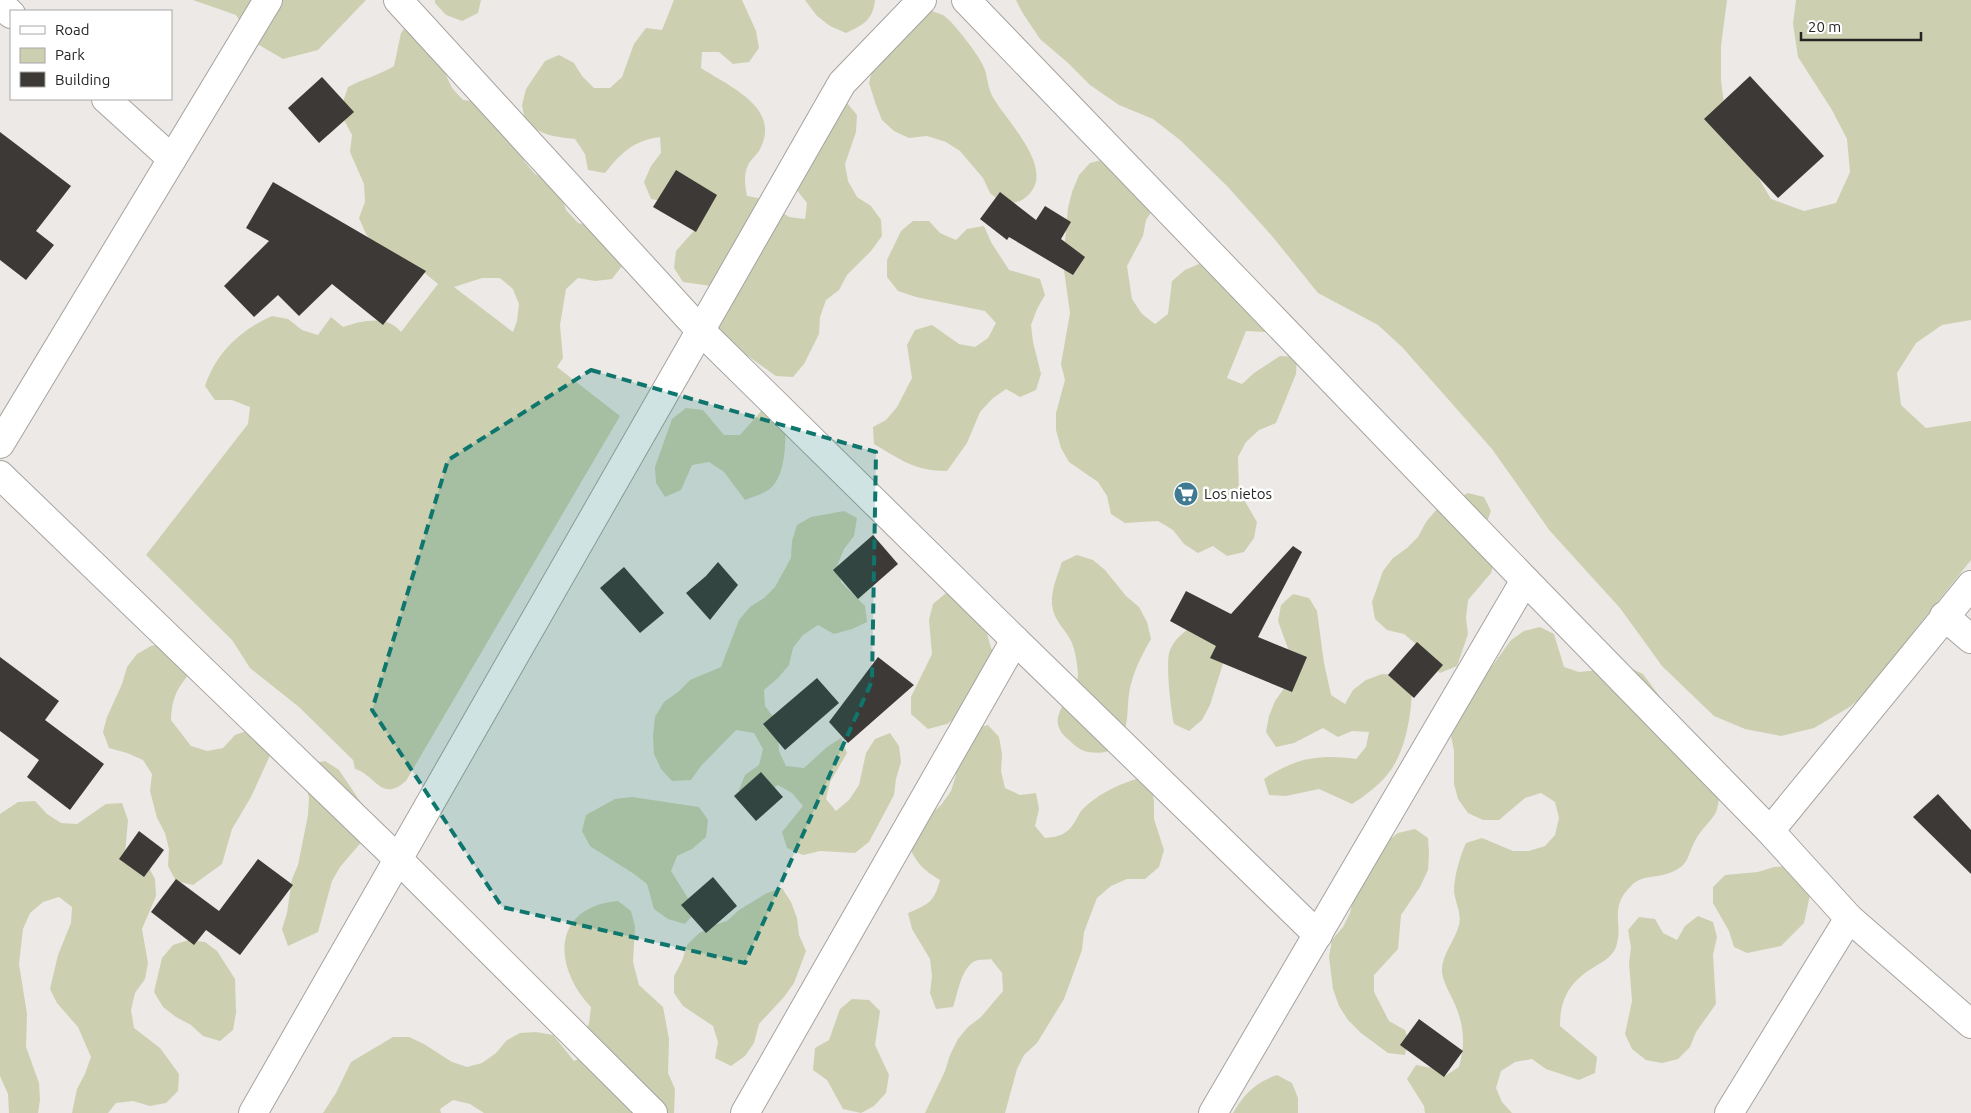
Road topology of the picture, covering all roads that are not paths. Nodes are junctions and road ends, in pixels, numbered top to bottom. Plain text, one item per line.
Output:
1 (268, 0) edge
2 (398, 0) edge
3 (922, 0) edge
4 (966, 0) edge
5 (0, 4) edge
6 (10, 13) edge
7 (107, 100) edge
8 (172, 158) junction
9 (700, 330) junction
10 (0, 444) edge
11 (0, 475) edge
12 (1525, 580) junction
13 (1971, 584) edge
14 (1944, 616) junction
15 (1971, 639) edge
16 (1015, 640) junction
17 (1770, 831) junction
18 (398, 859) junction
19 (1849, 918) junction
20 (1318, 935) junction
21 (1971, 1024) edge
22 (253, 1113) edge
23 (653, 1113) edge
24 (745, 1113) edge
25 (1213, 1113) edge
26 (1729, 1113) edge

1 - 8 street
2 - 9 street
3 - 9 street
4 - 12 street
5 - 6 street
7 - 8 street
8 - 10 street
9 - 16 street
9 - 18 street
11 - 18 street
12 - 17 street
12 - 20 street
13 - 14 street
14 - 15 street
14 - 17 street
16 - 20 street
16 - 24 street
17 - 19 street
18 - 22 street
18 - 23 street
19 - 21 street
19 - 26 street
20 - 25 street

